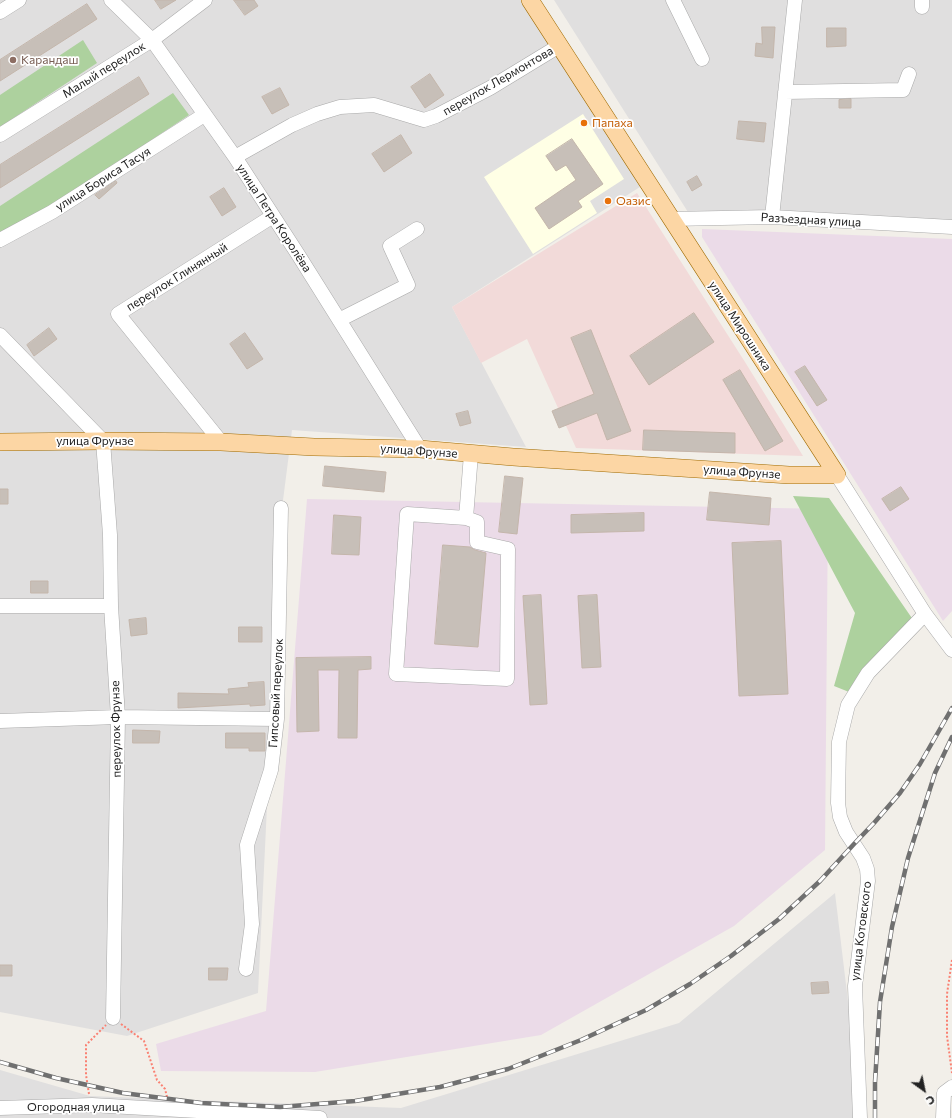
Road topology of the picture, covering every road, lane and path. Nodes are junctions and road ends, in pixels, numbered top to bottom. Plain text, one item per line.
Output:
1 (19, 0) edge
2 (112, 0) edge
3 (205, 0) edge
4 (530, 0) edge
5 (673, 0) edge
6 (795, 0) edge
7 (0, 12) edge
8 (152, 40) junction
9 (559, 46) junction
10 (702, 59) dead end
11 (909, 74) dead end
12 (785, 92) junction
13 (204, 115) junction
14 (0, 135) edge
15 (235, 157) junction
16 (273, 216) junction
17 (772, 217) junction
18 (671, 218) junction
19 (952, 227) edge
20 (417, 228) dead end
21 (0, 240) edge
22 (339, 320) junction
23 (0, 335) edge
24 (103, 441) junction
25 (0, 442) edge
26 (221, 442) junction
27 (420, 449) junction
28 (471, 454) junction
29 (837, 475) junction
30 (281, 508) dead end
31 (466, 518) junction
32 (0, 606) edge
33 (111, 606) junction
34 (925, 614) junction
35 (952, 650) edge
36 (118, 716) junction
37 (277, 719) junction
38 (0, 721) edge
39 (952, 960) edge
40 (246, 969) dead end
41 (112, 1018) junction
42 (952, 1072) edge
43 (952, 1087) edge
44 (0, 1108) edge
45 (170, 1110) junction
46 (92, 1111) edge
47 (287, 1117) edge
48 (320, 1118) edge
49 (860, 1118) edge
50 (943, 1118) edge

1 - 7 street
2 - 8 street, улица Петра Королёва
3 - 8 street, Малый переулок
4 - 9 main road, улица Мирошника
5 - 10 street
6 - 12 street
8 - 13 street, улица Петра Королёва
8 - 14 street, Малый переулок
9 - 15 street, переулок Лермонтова
9 - 18 main road, улица Мирошника
11 - 12 street
12 - 17 street
13 - 15 street, улица Петра Королёва
13 - 21 street, улица Бориса Тасуя
15 - 16 street, улица Петра Королёва
16 - 22 street, улица Петра Королёва
16 - 26 street, переулок Глинянный
17 - 18 street, Разъездная улица
17 - 19 street, Разъездная улица
18 - 29 main road, улица Мирошника
20 - 22 street
22 - 27 street, улица Петра Королёва
23 - 24 street
24 - 25 main road, улица Фрунзе
24 - 26 main road, улица Фрунзе
24 - 33 street, переулок Фрунзе
26 - 27 main road, улица Фрунзе
27 - 28 main road, улица Фрунзе
28 - 29 main road, улица Фрунзе
28 - 31 street
29 - 34 street, улица Мирошника
30 - 37 street, Гипсовый переулок
31 - 31 street
32 - 33 street
33 - 36 street, переулок Фрунзе
34 - 35 street, улица Мирошника
34 - 49 street, улица Котовского
36 - 37 street
36 - 38 street
36 - 41 street, переулок Фрунзе
37 - 40 street, Гипсовый переулок
39 - 42 path
41 - 45 path
41 - 46 path
43 - 50 street
44 - 46 street, Огородная улица
45 - 46 street, Огородная улица
45 - 47 street, Огородная улица
47 - 48 street, Огородная улица

